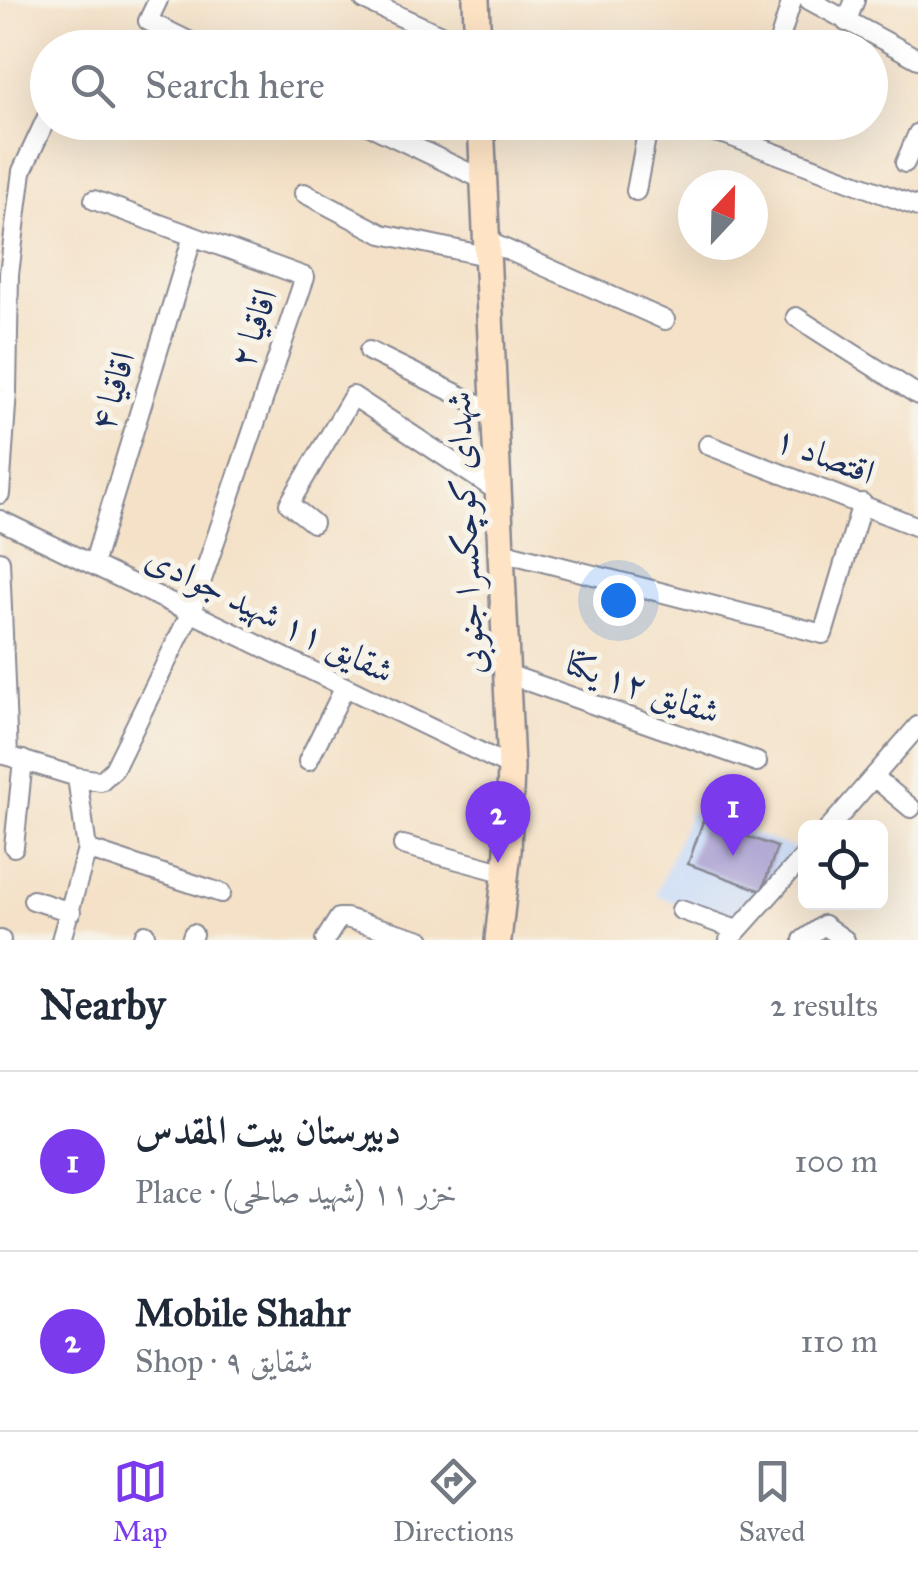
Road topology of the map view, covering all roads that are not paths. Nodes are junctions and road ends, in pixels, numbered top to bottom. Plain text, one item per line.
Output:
1 (158, 0) edge
2 (364, 0) edge
3 (476, 0) edge
4 (792, 0) edge
5 (809, 0) edge
6 (855, 0) edge
7 (846, 22) junction
8 (165, 30) edge
9 (430, 30) edge
10 (477, 30) edge
11 (783, 30) edge
12 (862, 30) edge
13 (888, 44) edge
14 (918, 59) edge
15 (918, 133) edge
16 (36, 140) edge
17 (400, 140) edge
18 (481, 140) edge
19 (645, 140) edge
20 (740, 140) edge
21 (905, 163) dead end
22 (482, 179) junction
23 (304, 192) dead end
24 (636, 192) dead end
25 (94, 200) dead end
26 (918, 207) edge
27 (193, 236) junction
28 (486, 248) junction
29 (796, 317) dead end
30 (666, 320) dead end
31 (369, 352) dead end
32 (918, 394) edge
33 (494, 412) junction
34 (708, 446) dead end
35 (498, 491) junction
36 (0, 494) edge
37 (862, 503) junction
38 (0, 520) edge
39 (313, 523) dead end
40 (918, 527) edge
41 (500, 551) junction
42 (0, 562) edge
43 (92, 565) junction
44 (190, 612) junction
45 (507, 674) junction
46 (344, 686) junction
47 (918, 726) edge
48 (10, 756) edge
49 (308, 762) dead end
50 (757, 762) dead end
51 (511, 767) junction
52 (874, 776) junction
53 (77, 777) junction
54 (911, 808) dead end
55 (836, 820) edge
56 (403, 845) dead end
57 (14, 848) dead end
58 (87, 848) junction
59 (798, 863) edge
60 (506, 873) junction
61 (221, 893) dead end
62 (33, 900) dead end
63 (680, 910) dead end
64 (70, 912) junction
65 (733, 935) edge
66 (61, 940) edge
67 (325, 940) edge
68 (421, 940) edge
69 (498, 940) edge
70 (803, 940) edge
71 (845, 940) edge

1 - 8 street
2 - 9 street
3 - 10 main road
4 - 11 street
5 - 7 street
6 - 7 street
7 - 12 street
13 - 14 street
15 - 21 street
16 - 36 street
17 - 22 street
18 - 22 main road, شهدای کوچکسرا جنوبی
19 - 24 street
20 - 26 street
22 - 28 main road, شهدای کوچکسرا جنوبی
23 - 28 street
25 - 27 street, اقاقیا ۲
27 - 43 street, اقاقیا ۴
27 - 44 street, اقاقیا ۲
28 - 30 street
28 - 33 main road, شهدای کوچکسرا جنوبی
29 - 32 street
31 - 33 street
33 - 35 main road, شهدای کوچکسرا جنوبی
34 - 37 street, اقتصاد ۱
35 - 39 street
35 - 41 main road, شهدای کوچکسرا جنوبی
37 - 40 street, اقتصاد ۱
37 - 41 street
38 - 43 street, شقایق ۱۱ شهید جوادی
41 - 45 main road, شهدای کوچکسرا جنوبی
42 - 48 street
43 - 44 street, شقایق ۱۱ شهید جوادی
44 - 46 street, شقایق ۱۱ شهید جوادی
44 - 53 street
45 - 50 street, شقایق ۱۲ یکتا
45 - 51 main road, شهدای کوچکسرا جنوبی
46 - 49 street
46 - 51 street, شقایق ۱۱ شهید جوادی
47 - 52 street
48 - 53 street
48 - 57 street
51 - 60 main road, شهدای کوچکسرا جنوبی
52 - 54 street
52 - 55 street
53 - 58 street
56 - 60 street
58 - 61 street
58 - 64 street
59 - 65 street
60 - 69 main road, شهدای کوچکسرا جنوبی
62 - 64 street
63 - 65 street
64 - 66 street
67 - 68 street
70 - 71 street

